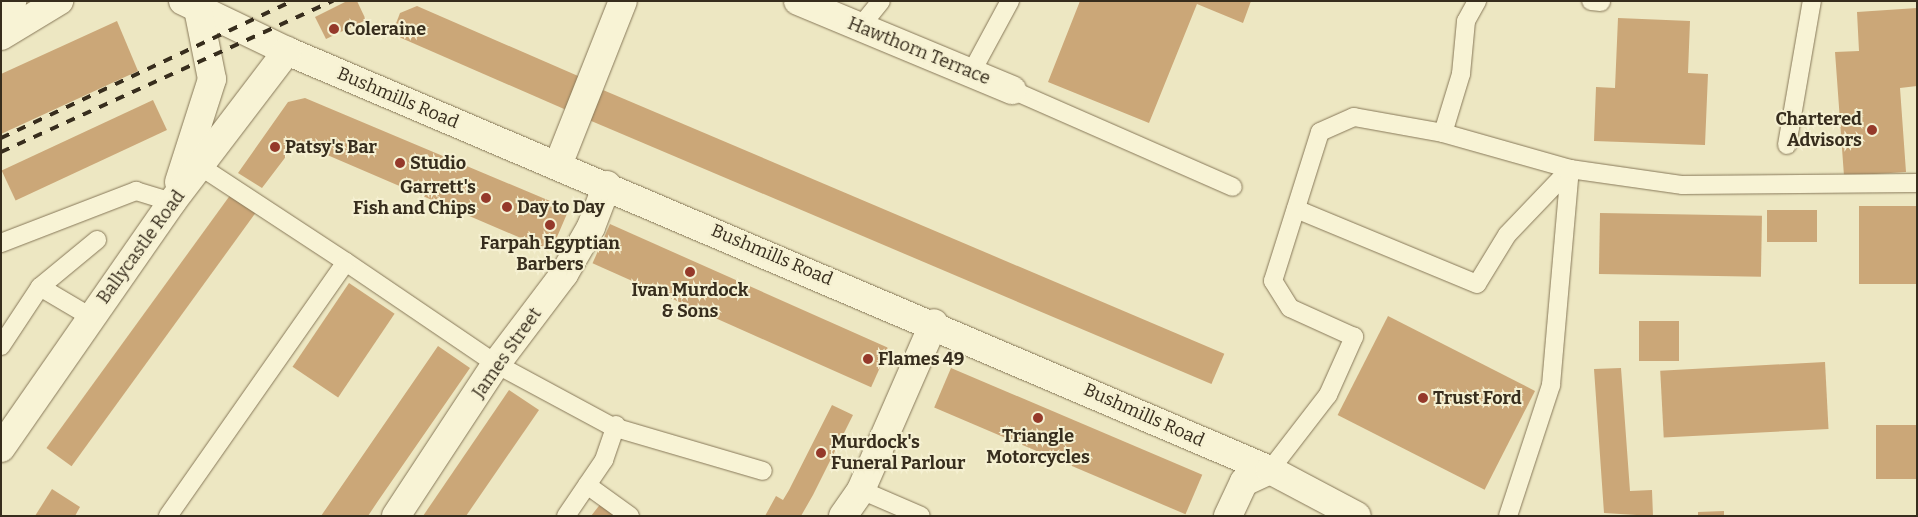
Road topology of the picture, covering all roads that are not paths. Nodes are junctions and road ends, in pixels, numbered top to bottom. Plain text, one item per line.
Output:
1 (12, 1) edge
2 (59, 1) edge
3 (624, 1) edge
4 (798, 1) edge
5 (881, 1) edge
6 (1010, 1) edge
7 (1477, 1) edge
8 (1812, 1) edge
9 (191, 5) edge
10 (1, 23) edge
11 (860, 27) junction
12 (1, 36) edge
13 (287, 51) junction
14 (971, 73) junction
15 (1012, 90) joint
16 (1443, 133) junction
17 (1787, 144) dead end
18 (558, 164) junction
19 (200, 166) junction
20 (1570, 169) junction
21 (1917, 183) edge
22 (607, 185) junction
23 (1233, 186) dead end
24 (172, 202) junction
25 (1296, 210) junction
26 (97, 240) dead end
27 (1, 243) edge
28 (346, 262) junction
29 (40, 287) junction
30 (91, 317) junction
31 (934, 323) junction
32 (1, 346) edge
33 (496, 364) junction
34 (616, 425) junction
35 (1, 448) edge
36 (1270, 470) junction
37 (763, 471) dead end
38 (587, 485) junction
39 (861, 490) junction
40 (168, 516) edge
41 (396, 516) edge
42 (566, 516) edge
43 (630, 516) edge
44 (843, 516) edge
45 (921, 516) edge
46 (1228, 516) edge
47 (1357, 516) edge
48 (1508, 516) edge

1 - 10 main road
2 - 12 main road
3 - 18 main road
4 - 11 main road, Hawthorn Terrace
5 - 11 lane
6 - 14 lane
7 - 16 lane
8 - 17 lane
9 - 13 main road, Bushmills Road
9 - 24 main road
11 - 14 main road, Hawthorn Terrace
13 - 18 main road, Bushmills Road
13 - 19 main road, Ballycastle Road
14 - 15 main road, Hawthorn Terrace
15 - 23 lane
16 - 20 lane
16 - 25 lane
18 - 22 main road, Bushmills Road
19 - 24 main road, Ballycastle Road
19 - 28 lane
20 - 21 lane
20 - 25 lane
20 - 48 lane
22 - 31 main road, Bushmills Road
22 - 33 main road, James Street
24 - 27 lane
24 - 30 main road, Ballycastle Road
25 - 36 lane
26 - 29 lane
28 - 33 lane
28 - 40 lane
29 - 30 lane
29 - 32 lane
30 - 35 main road, Ballycastle Road
31 - 36 main road, Bushmills Road
31 - 39 main road
33 - 34 lane
33 - 41 main road, James Street
34 - 37 lane
34 - 38 lane
36 - 46 main road
36 - 47 main road, Bushmills Road
38 - 42 lane
38 - 43 lane
39 - 44 main road
39 - 45 lane

